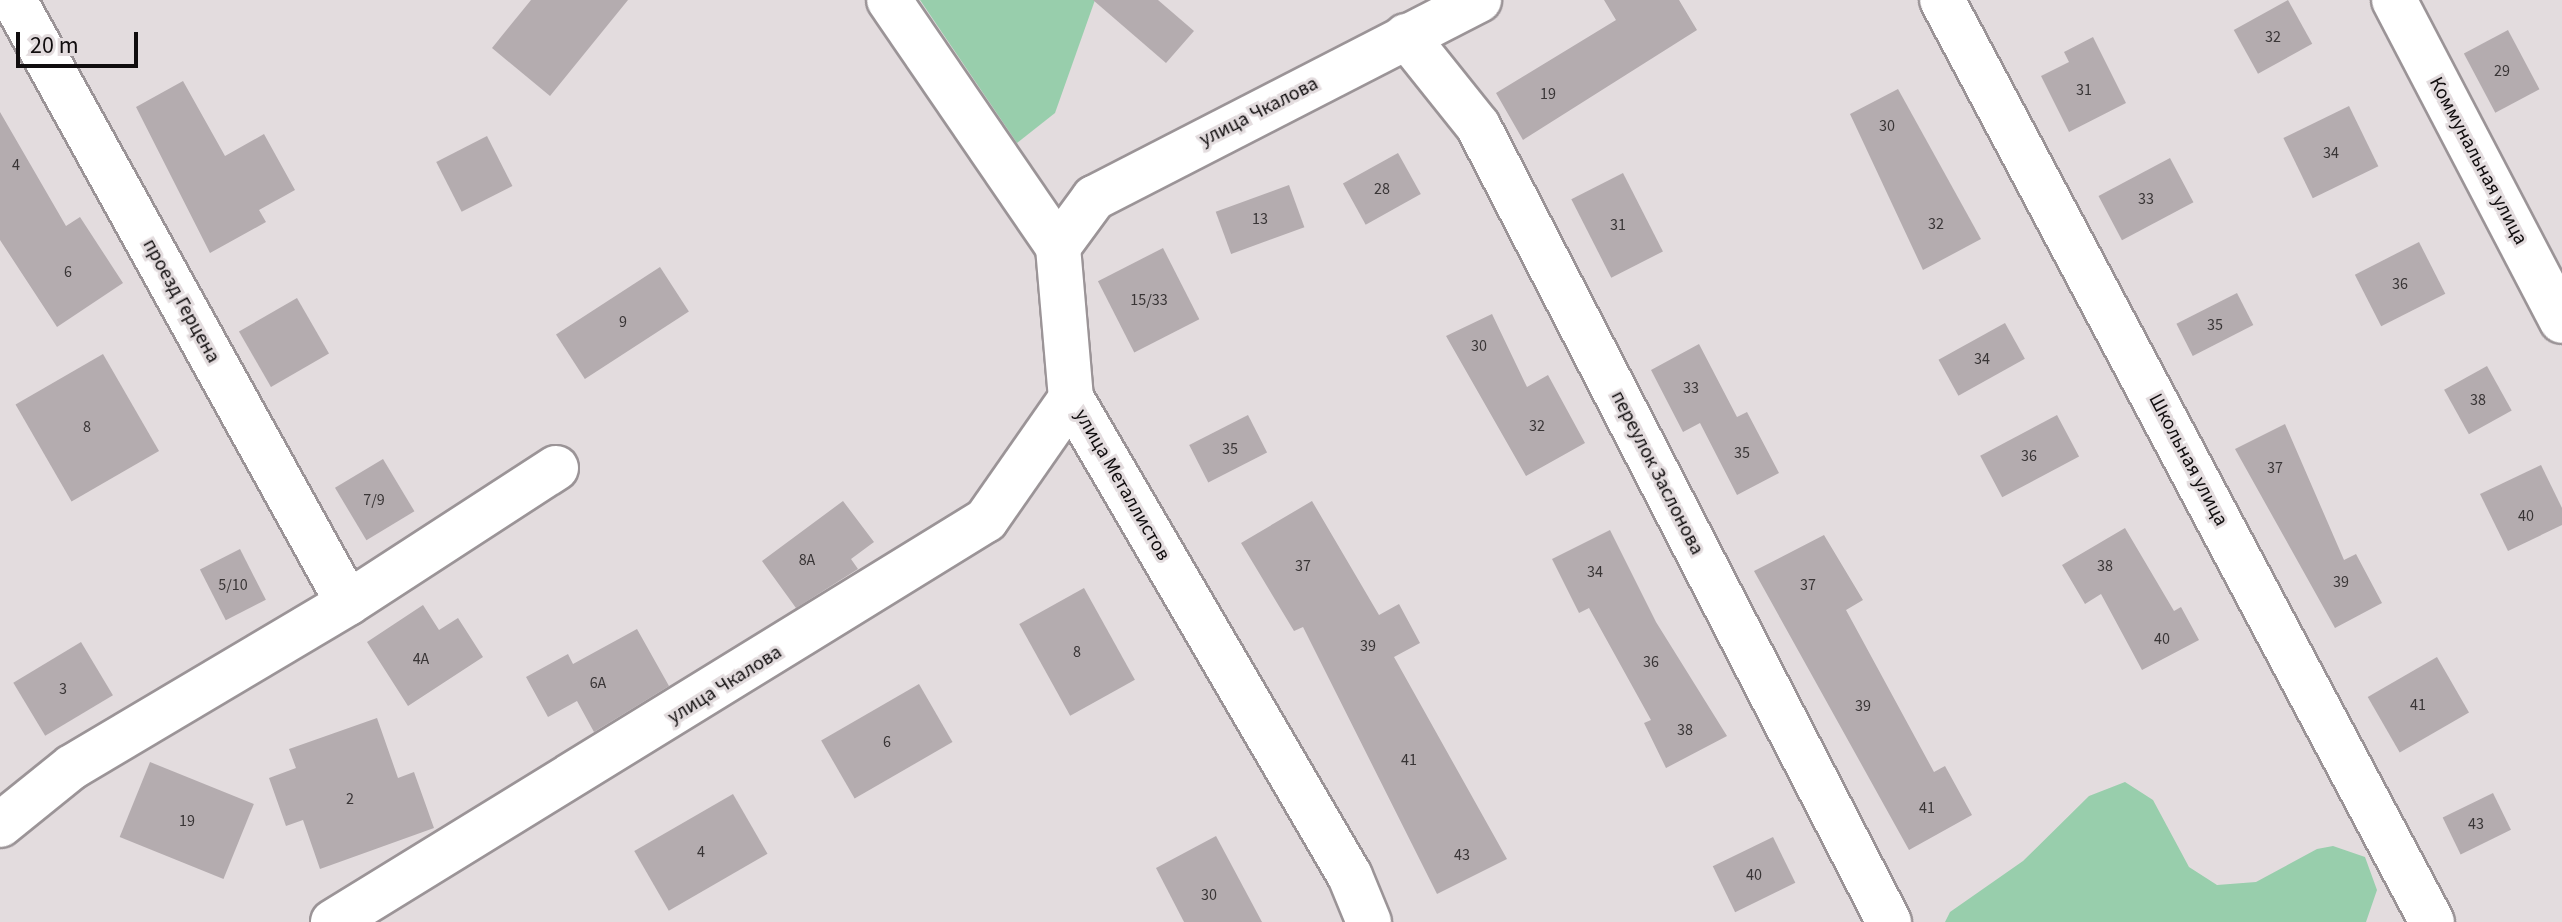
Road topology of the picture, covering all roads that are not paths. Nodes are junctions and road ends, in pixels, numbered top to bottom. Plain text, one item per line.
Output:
1 (14, 0) edge
2 (889, 0) edge
3 (1479, 0) edge
4 (1942, 0) edge
5 (2394, 0) edge
6 (1406, 36) junction
7 (1058, 247) junction
8 (2562, 321) edge
9 (1071, 398) junction
10 (556, 468) dead end
11 (348, 603) junction
12 (0, 825) edge
13 (333, 922) edge
14 (1369, 922) edge
15 (1889, 922) edge
16 (2432, 922) edge

1 - 11 street, проезд Герцена
2 - 7 street, улица Металлистов
3 - 6 street, улица Чкалова
4 - 16 street, Школьная улица
5 - 8 street, Коммунальная улица
6 - 7 street, улица Чкалова
6 - 15 street, переулок Заслонова
7 - 9 street, улица Металлистов
9 - 13 street, улица Чкалова
9 - 14 street, улица Металлистов
10 - 11 street
11 - 12 street

